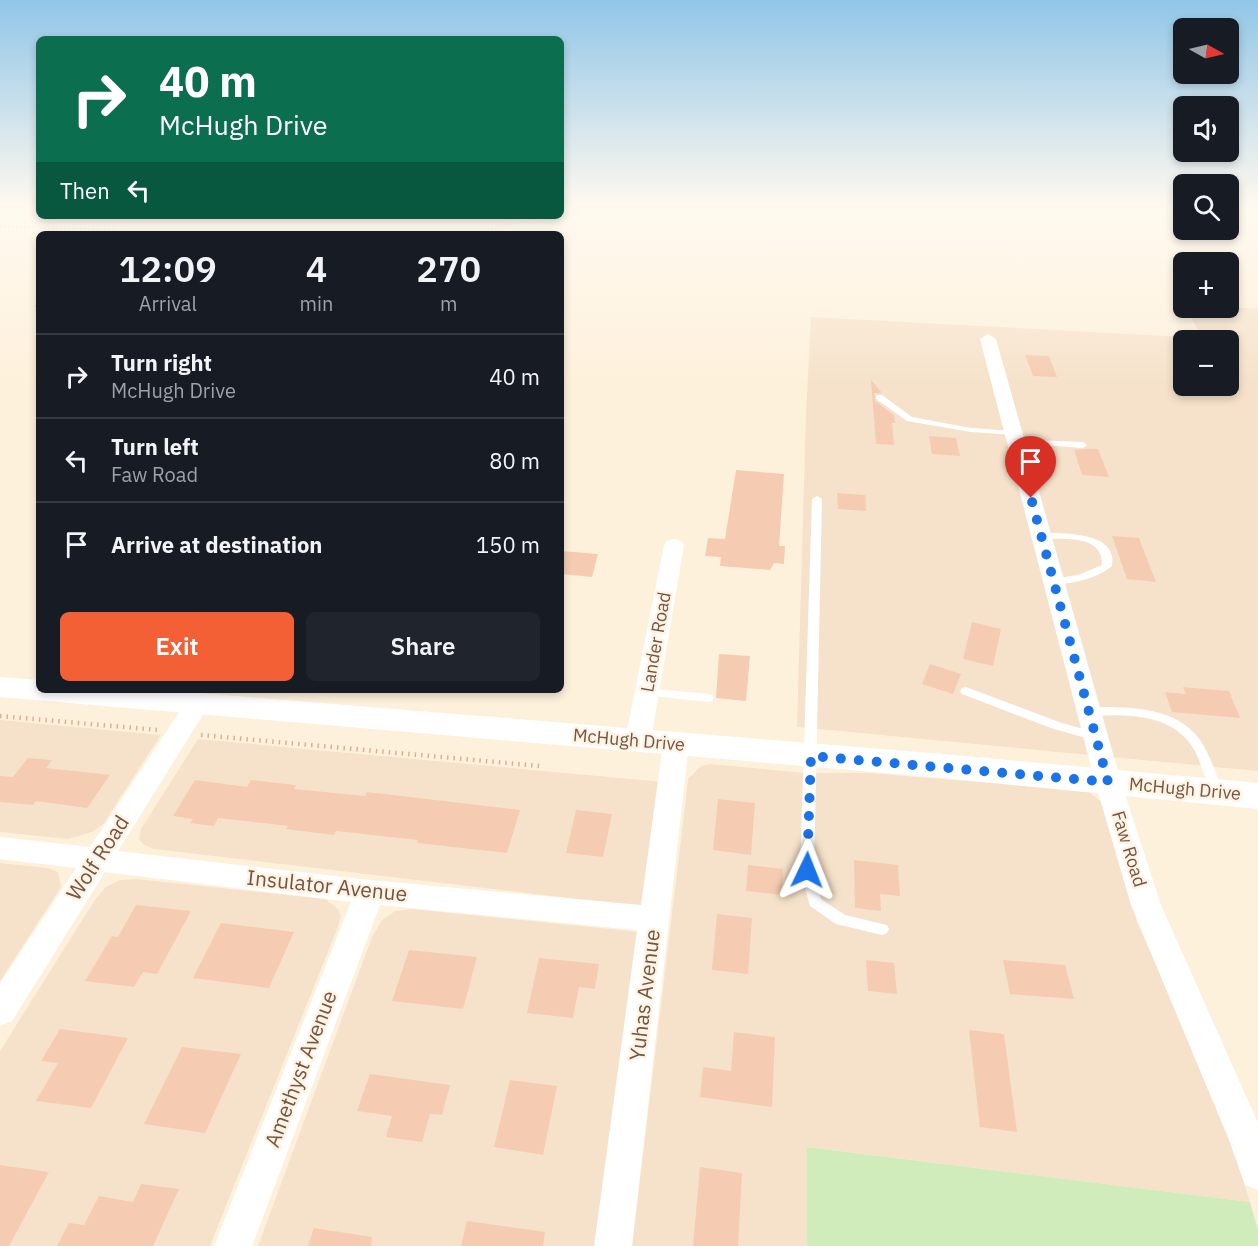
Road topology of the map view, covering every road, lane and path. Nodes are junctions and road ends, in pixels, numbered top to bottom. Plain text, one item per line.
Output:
1 (988, 339) dead end
2 (879, 397) dead end
3 (1015, 437) junction
4 (1083, 446) dead end
5 (817, 499) dead end
6 (1042, 536) junction
7 (674, 545) dead end
8 (1054, 581) junction
9 (0, 687) edge
10 (36, 690) edge
11 (966, 691) dead end
12 (647, 692) junction
13 (66, 693) edge
14 (708, 698) dead end
15 (197, 705) junction
16 (1089, 712) junction
17 (0, 716) edge
18 (178, 732) junction
19 (1096, 737) junction
20 (638, 740) junction
21 (676, 744) junction
22 (811, 756) junction
23 (540, 766) dead end
24 (1108, 782) junction
25 (1217, 792) junction
26 (1258, 796) edge
27 (0, 848) edge
28 (98, 860) junction
29 (370, 892) junction
30 (655, 919) junction
31 (882, 929) dead end
32 (0, 1011) edge
33 (1258, 1172) edge
34 (233, 1246) edge
35 (613, 1246) edge

1 - 3 street, Faw Road
2 - 3 lane
3 - 4 lane
3 - 6 street, Faw Road
5 - 22 lane
6 - 8 street, Faw Road
6 - 8 lane
7 - 12 street, Lander Road
8 - 16 street, Faw Road
9 - 10 street, McHugh Drive
11 - 19 lane
12 - 14 lane
12 - 20 street, Lander Road
13 - 15 street, McHugh Drive
15 - 18 street, Wolf Road
15 - 20 street, McHugh Drive
16 - 19 street, Faw Road
16 - 25 lane
17 - 18 path
18 - 23 path
18 - 28 street, Wolf Road
19 - 24 street, Faw Road
20 - 21 street, McHugh Drive
21 - 22 street, McHugh Drive
21 - 30 street, Yuhas Avenue
22 - 24 street, McHugh Drive
22 - 31 lane
24 - 25 street, McHugh Drive
24 - 33 street, Faw Road
25 - 26 street, McHugh Drive
27 - 28 street, Insulator Avenue
28 - 29 street, Insulator Avenue
28 - 32 street, Wolf Road
29 - 30 street, Insulator Avenue
29 - 34 street, Amethyst Avenue
30 - 35 street, Yuhas Avenue

